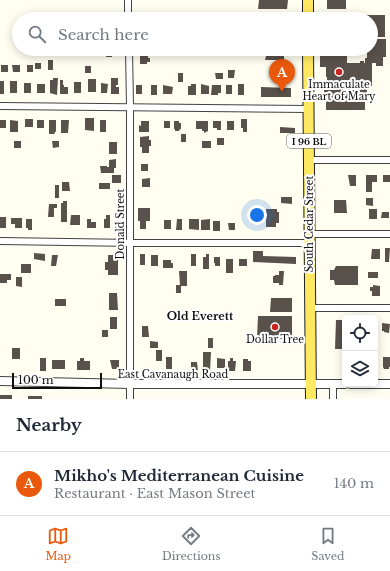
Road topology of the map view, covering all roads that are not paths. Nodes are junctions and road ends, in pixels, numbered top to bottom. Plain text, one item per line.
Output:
1 (128, 0) edge
2 (308, 0) edge
3 (128, 12) edge
4 (308, 12) edge
5 (129, 56) edge
6 (308, 56) edge
7 (0, 106) edge
8 (130, 106) junction
9 (308, 109) junction
10 (309, 160) junction
11 (390, 160) edge
12 (390, 234) edge
13 (309, 239) junction
14 (0, 241) edge
15 (130, 243) junction
16 (310, 308) junction
17 (390, 308) edge
18 (0, 382) edge
19 (130, 384) junction
20 (310, 384) junction
21 (333, 384) junction
22 (342, 384) edge
23 (378, 384) edge
24 (390, 384) edge
25 (130, 399) edge
26 (311, 399) edge
27 (333, 399) edge

1 - 3 street
2 - 4 main road
5 - 8 street, Donald Street
6 - 9 main road, South Cedar Street / I 96 BL
7 - 8 street
8 - 9 street
8 - 15 street, Donald Street
9 - 10 main road, South Cedar Street / I 96 BL
10 - 11 street
10 - 13 main road, South Cedar Street / I 96 BL
12 - 13 street
13 - 15 street
13 - 16 main road, South Cedar Street / I 96 BL
14 - 15 street
15 - 19 street, Donald Street
16 - 17 street
16 - 20 main road, South Cedar Street / I 96 BL
18 - 19 street, East Cavanaugh Road
19 - 20 street, East Cavanaugh Road
19 - 25 street, Donald Street
20 - 21 street, East Cavanaugh Road
20 - 26 main road, South Cedar Street / I 96 BL
21 - 22 street, East Cavanaugh Road
21 - 27 street
23 - 24 street

